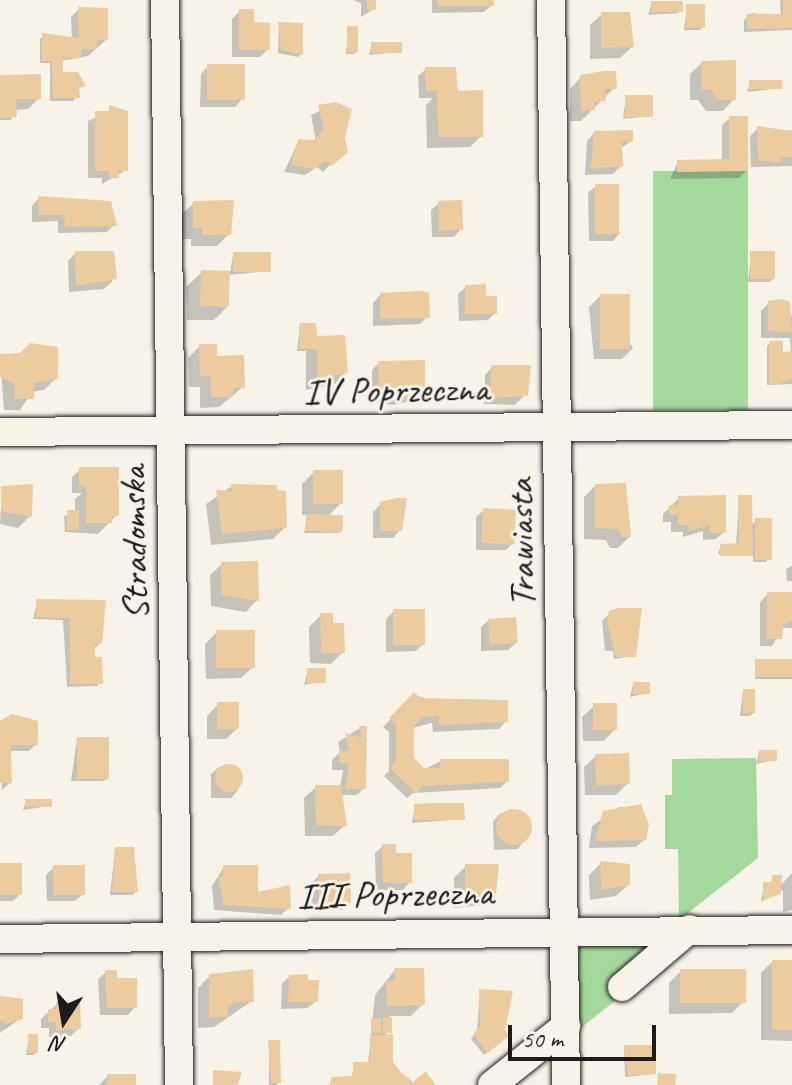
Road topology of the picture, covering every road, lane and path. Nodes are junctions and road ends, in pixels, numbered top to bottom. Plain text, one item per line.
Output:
1 (165, 0) edge
2 (551, 0) edge
3 (792, 425) edge
4 (557, 426) junction
5 (170, 431) junction
6 (0, 432) edge
7 (690, 929) junction
8 (565, 930) junction
9 (792, 930) edge
10 (177, 937) junction
11 (0, 939) edge
12 (622, 987) dead end
13 (566, 1026) junction
14 (179, 1085) edge
15 (492, 1085) edge
16 (566, 1085) edge

1 - 5 street, Stradomska
2 - 4 street, Trawiasta
3 - 4 street, IV Poprzeczna
4 - 5 street, IV Poprzeczna
4 - 8 street, Trawiasta
5 - 6 street, IV Poprzeczna
5 - 10 street, Stradomska
7 - 8 street, III Poprzeczna
7 - 9 street, III Poprzeczna
7 - 12 street
8 - 10 street, III Poprzeczna
8 - 13 street, Trawiasta
10 - 11 street, III Poprzeczna
10 - 14 street, Stradomska
13 - 15 street
13 - 16 street, Trawiasta

